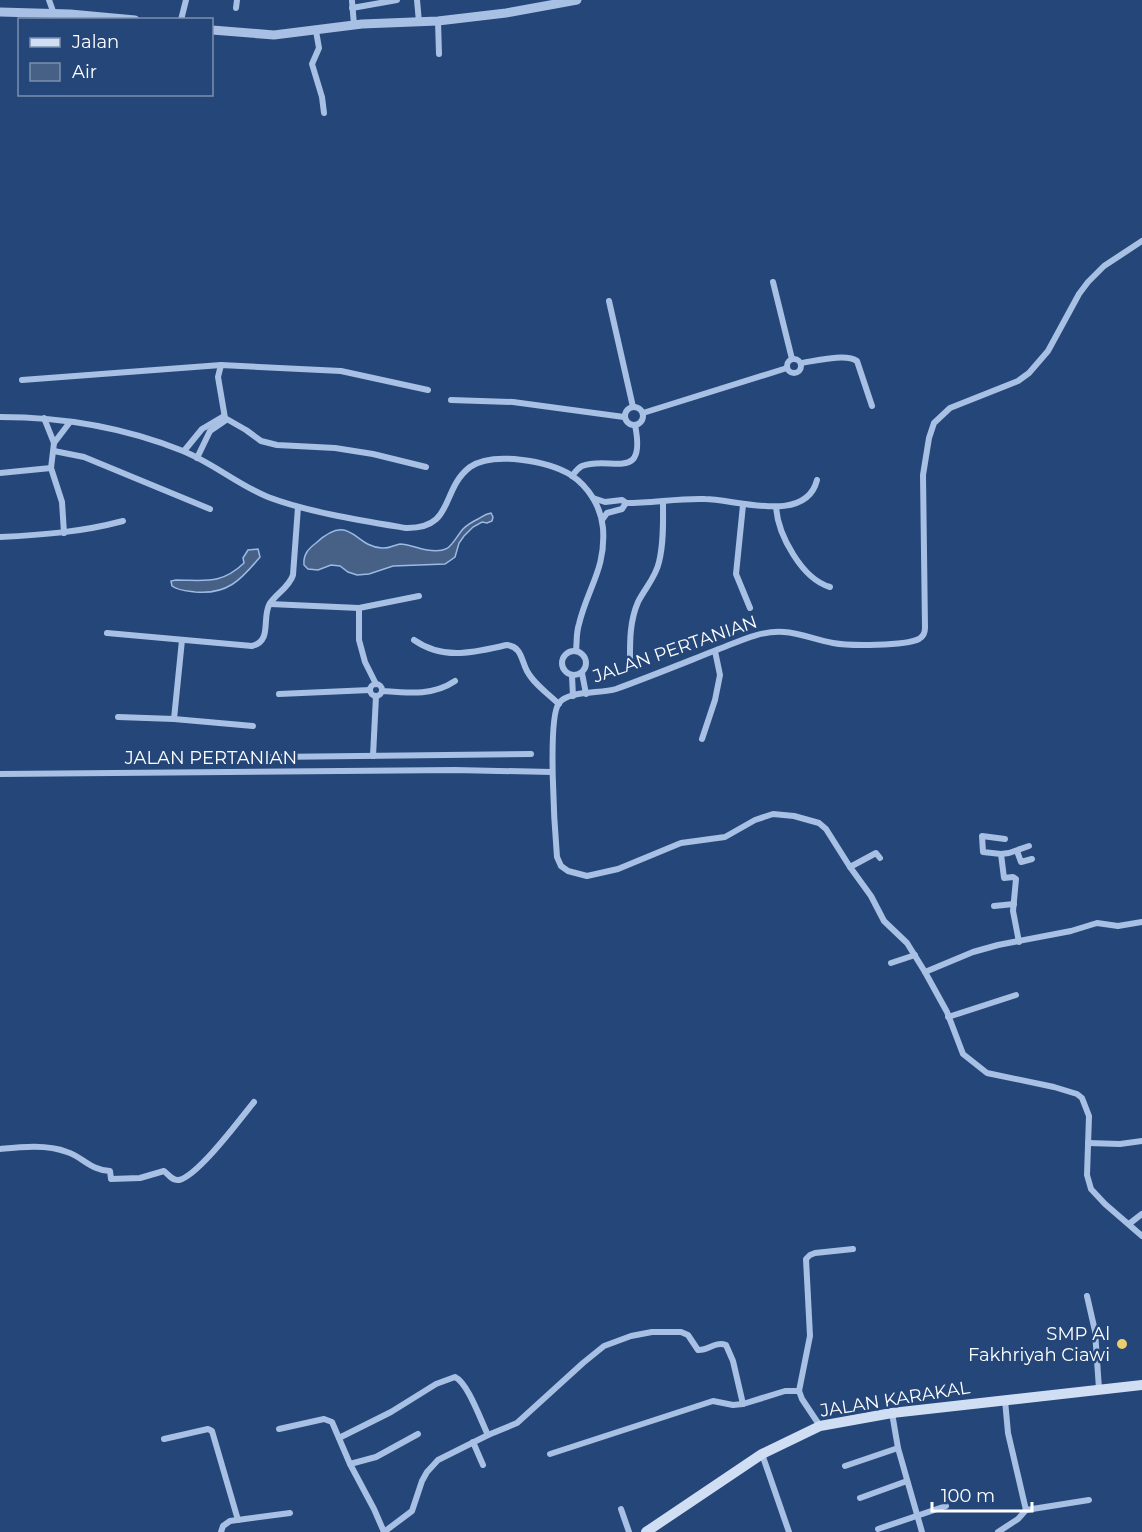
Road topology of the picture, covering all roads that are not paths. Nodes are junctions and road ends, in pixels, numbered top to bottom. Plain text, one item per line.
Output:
1 (49, 0) edge
2 (186, 0) edge
3 (237, 0) edge
4 (398, 0) edge
5 (417, 0) edge
6 (576, 0) edge
7 (352, 5) edge
8 (236, 8) dead end
9 (0, 12) edge
10 (54, 14) junction
11 (108, 18) edge
12 (182, 18) edge
13 (419, 21) junction
14 (438, 21) junction
15 (354, 25) junction
16 (213, 30) edge
17 (316, 30) junction
18 (439, 54) dead end
19 (324, 113) dead end
20 (1142, 241) edge
21 (773, 282) dead end
22 (609, 301) dead end
23 (792, 359) junction
24 (801, 363) junction
25 (220, 365) junction
26 (787, 368) junction
27 (22, 380) dead end
28 (428, 390) dead end
29 (452, 400) dead end
30 (872, 406) dead end
31 (633, 407) junction
32 (643, 412) junction
33 (0, 417) edge
34 (624, 417) junction
35 (44, 418) junction
36 (225, 418) junction
37 (70, 422) junction
38 (635, 425) junction
39 (54, 443) junction
40 (54, 451) junction
41 (184, 451) junction
42 (197, 458) junction
43 (426, 467) dead end
44 (51, 468) junction
45 (0, 473) edge
46 (572, 476) junction
47 (818, 480) dead end
48 (592, 498) junction
49 (663, 502) junction
50 (627, 503) junction
51 (743, 505) junction
52 (298, 507) junction
53 (776, 507) junction
54 (210, 509) dead end
55 (602, 520) junction
56 (123, 521) dead end
57 (64, 533) junction
58 (0, 537) edge
59 (830, 587) dead end
60 (419, 596) dead end
61 (270, 604) junction
62 (359, 608) junction
63 (750, 608) dead end
64 (107, 633) dead end
65 (182, 640) junction
66 (414, 640) dead end
67 (576, 651) junction
68 (715, 651) junction
69 (630, 666) dead end
70 (582, 673) junction
71 (572, 676) junction
72 (455, 681) dead end
73 (376, 684) junction
74 (370, 690) junction
75 (382, 691) junction
76 (279, 694) dead end
77 (586, 694) junction
78 (376, 696) junction
79 (573, 696) junction
80 (559, 704) junction
81 (118, 717) dead end
82 (174, 719) junction
83 (253, 726) dead end
84 (702, 739) dead end
85 (531, 754) dead end
86 (373, 756) junction
87 (272, 757) dead end
88 (552, 772) junction
89 (0, 774) edge
90 (1005, 839) dead end
91 (1029, 846) dead end
92 (1017, 850) junction
93 (1001, 854) junction
94 (880, 858) dead end
95 (1032, 860) dead end
96 (850, 867) junction
97 (1014, 904) junction
98 (994, 906) dead end
99 (1142, 922) edge
100 (1019, 942) junction
101 (915, 955) junction
102 (891, 963) dead end
103 (925, 972) junction
104 (1016, 995) dead end
105 (948, 1017) junction
106 (254, 1102) dead end
107 (1142, 1141) edge
108 (1088, 1143) junction
109 (0, 1149) edge
110 (1142, 1214) edge
111 (1129, 1224) junction
112 (1142, 1236) edge
113 (853, 1248) dead end
114 (1087, 1296) dead end
115 (1142, 1385) edge
116 (1099, 1389) junction
117 (799, 1390) junction
118 (1005, 1400) junction
119 (743, 1404) junction
120 (892, 1413) junction
121 (820, 1426) junction
122 (279, 1429) dead end
123 (418, 1434) dead end
124 (488, 1435) junction
125 (339, 1438) junction
126 (164, 1439) dead end
127 (473, 1442) junction
128 (898, 1448) junction
129 (550, 1454) dead end
130 (762, 1454) junction
131 (350, 1464) junction
132 (483, 1465) dead end
133 (845, 1466) dead end
134 (907, 1481) junction
135 (860, 1498) dead end
136 (1089, 1500) dead end
137 (946, 1506) dead end
138 (621, 1509) dead end
139 (1026, 1510) junction
140 (290, 1513) dead end
141 (918, 1516) junction
142 (238, 1520) junction
143 (660, 1528) edge
144 (878, 1529) dead end
145 (1008, 1530) edge
146 (221, 1532) edge
147 (384, 1532) edge
148 (629, 1532) edge
149 (646, 1532) edge
150 (789, 1532) edge
151 (922, 1532) edge
152 (998, 1532) edge

1 - 10 street
2 - 12 street
3 - 8 street
4 - 7 street
5 - 13 street
6 - 14 street
7 - 15 street
9 - 10 street
10 - 11 street
13 - 14 street
13 - 15 street
14 - 18 street
15 - 17 street
16 - 17 street
17 - 19 street
20 - 68 street, JALAN PERTANIAN
21 - 23 street
22 - 31 street
23 - 24 street
23 - 26 street
24 - 26 street
24 - 30 street
25 - 27 street
25 - 28 street
25 - 36 street
26 - 32 street
29 - 34 street
31 - 32 street
31 - 34 street
32 - 38 street
33 - 35 street
34 - 38 street
35 - 37 street
35 - 39 street
36 - 41 street
36 - 42 street
36 - 43 street
37 - 39 street
37 - 41 street
38 - 46 street
39 - 40 street
40 - 44 street
40 - 54 street
41 - 42 street
42 - 52 street
44 - 45 street
44 - 57 street
46 - 48 street
46 - 52 street
47 - 53 street
48 - 50 street
48 - 55 street
49 - 50 street
49 - 51 street
49 - 69 street
50 - 55 street
51 - 53 street
51 - 63 street
52 - 61 street
53 - 59 street
55 - 67 street
56 - 57 street
57 - 58 street
60 - 62 street
61 - 62 street
61 - 65 street
62 - 73 street
64 - 65 street
65 - 82 street
66 - 80 street
67 - 70 street
67 - 71 street
68 - 77 street, JALAN PERTANIAN
68 - 84 street
70 - 71 street
70 - 77 street
71 - 79 street
72 - 75 street
73 - 74 street
73 - 75 street
74 - 76 street
74 - 78 street
75 - 78 street
77 - 79 street, JALAN PERTANIAN
78 - 86 street
79 - 80 street, JALAN PERTANIAN
80 - 88 street
81 - 82 street
82 - 83 street
85 - 86 street
86 - 87 street
88 - 89 street, JALAN PERTANIAN
88 - 96 street
90 - 93 street
91 - 92 street
92 - 93 street
92 - 95 street
93 - 97 street
94 - 96 street
96 - 101 street
97 - 98 street
97 - 100 street
99 - 100 street
100 - 103 street
101 - 102 street
101 - 103 street
103 - 105 street
104 - 105 street
105 - 108 street
106 - 109 street
107 - 108 street
108 - 111 street
110 - 111 street
111 - 112 street
113 - 117 street
114 - 116 street
115 - 116 main road, JALAN KARAKAL
116 - 118 main road, JALAN KARAKAL
117 - 119 street
117 - 121 street
118 - 120 main road, JALAN KARAKAL
118 - 139 street
119 - 124 street
119 - 129 street
120 - 121 main road, JALAN KARAKAL
120 - 128 street
121 - 130 main road, JALAN KARAKAL
122 - 125 street
123 - 131 street
124 - 125 street
124 - 127 street
125 - 131 street
126 - 142 street
127 - 132 street
127 - 147 street
128 - 133 street
128 - 134 street
130 - 143 main road, JALAN KARAKAL
130 - 150 street
131 - 147 street
134 - 135 street
134 - 141 street
136 - 139 street
137 - 141 street
138 - 148 street
139 - 145 street
140 - 142 street
141 - 144 street
141 - 151 street
142 - 146 street
143 - 149 main road, JALAN KARAKAL
145 - 152 street

